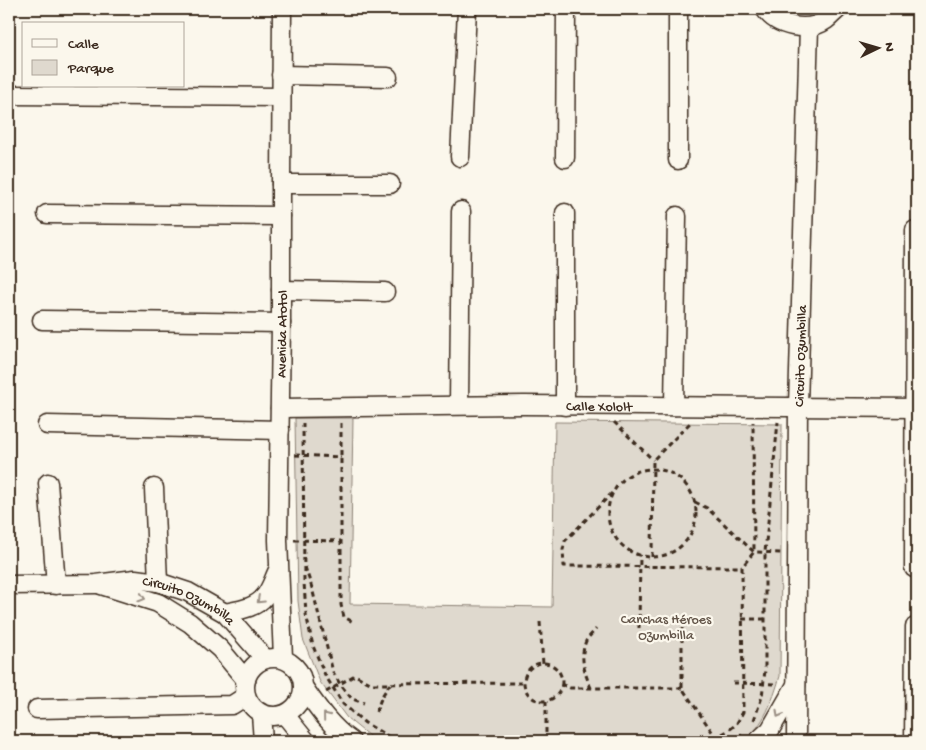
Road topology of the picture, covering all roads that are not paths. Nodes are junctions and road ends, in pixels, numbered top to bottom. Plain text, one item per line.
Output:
1 (282, 9) edge
2 (467, 9) edge
3 (566, 9) edge
4 (678, 9) edge
5 (765, 9) edge
6 (838, 9) edge
7 (809, 27) junction
8 (281, 75) junction
9 (388, 77) dead end
10 (9, 96) edge
11 (281, 97) junction
12 (460, 157) dead end
13 (565, 158) dead end
14 (678, 160) dead end
15 (280, 184) junction
16 (390, 184) dead end
17 (461, 210) dead end
18 (565, 213) dead end
19 (46, 214) dead end
20 (281, 216) junction
21 (677, 216) dead end
22 (915, 230) dead end
23 (281, 290) junction
24 (385, 292) dead end
25 (42, 320) dead end
26 (281, 323) junction
27 (458, 405) junction
28 (565, 406) junction
29 (674, 406) junction
30 (798, 406) junction
31 (280, 408) junction
32 (916, 408) edge
33 (47, 425) dead end
34 (280, 430) junction
35 (48, 483) dead end
36 (154, 488) dead end
37 (279, 568) junction
38 (914, 568) dead end
39 (158, 582) junction
40 (96, 584) junction
41 (56, 585) junction
42 (9, 586) edge
43 (225, 613) junction
44 (915, 627) dead end
45 (283, 658) junction
46 (265, 659) junction
47 (796, 685) junction
48 (246, 688) junction
49 (308, 694) junction
50 (37, 709) dead end
51 (261, 714) junction
52 (285, 715) junction
53 (752, 735) edge
54 (263, 741) edge
55 (306, 741) edge
56 (351, 741) edge
57 (796, 741) edge
58 (914, 741) edge

1 - 8 street, Avenida Atotol
2 - 12 street
3 - 13 street
4 - 14 street
5 - 7 street
6 - 7 street
7 - 30 street, Circuito Ozumbilla
8 - 9 street
8 - 11 street, Avenida Atotol
10 - 11 street
11 - 15 street, Avenida Atotol
15 - 16 street
15 - 20 street, Avenida Atotol
17 - 27 street
18 - 28 street
19 - 20 street
20 - 23 street, Avenida Atotol
21 - 29 street
22 - 32 street
23 - 24 street
23 - 26 street, Avenida Atotol
25 - 26 street
26 - 31 street, Avenida Atotol
27 - 28 street, Calle Xololt
27 - 31 street, Calle Xololt
28 - 29 street, Calle Xololt
29 - 30 street, Calle Xololt
30 - 32 street, Calle Xololt
30 - 47 street, Circuito Ozumbilla
31 - 34 street, Avenida Atotol
32 - 38 street
33 - 34 street
34 - 37 street, Avenida Atotol
35 - 41 street
36 - 39 street
37 -> 43 street
37 - 45 street, Avenida Atotol
39 - 40 street, Circuito Ozumbilla
39 - 43 street, Circuito Ozumbilla
40 - 41 street, Circuito Ozumbilla
40 -> 48 street, Circuito Ozumbilla
41 - 42 street, Circuito Ozumbilla
43 - 46 street, Circuito Ozumbilla
44 - 58 street
45 - 46 street
45 - 49 street
46 - 48 street
47 -> 53 street, Circuito Ozumbilla
47 - 57 street, Circuito Ozumbilla
48 - 50 street
48 - 51 street
49 - 52 street
56 -> 49 street
51 - 52 street
51 - 54 street
52 - 55 street

